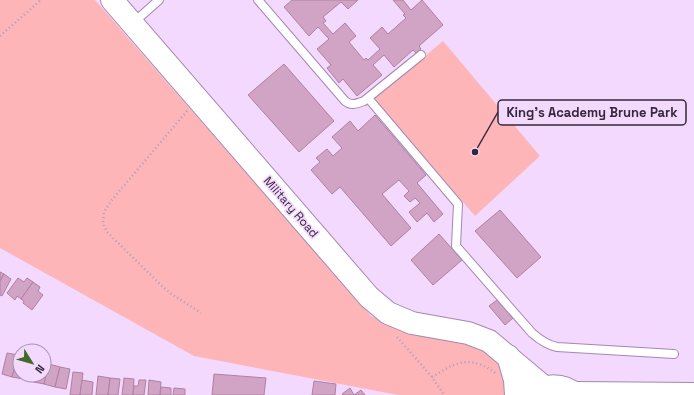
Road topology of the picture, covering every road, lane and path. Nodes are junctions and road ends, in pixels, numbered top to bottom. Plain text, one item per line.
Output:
1 (41, 0) edge
2 (112, 0) edge
3 (159, 0) edge
4 (258, 0) edge
5 (132, 23) junction
6 (0, 36) edge
7 (421, 54) dead end
8 (368, 98) junction
9 (199, 100) junction
10 (201, 313) dead end
11 (388, 313) junction
12 (674, 354) dead end
13 (508, 356) junction
14 (432, 377) junction
15 (525, 389) edge
16 (575, 394) edge
17 (694, 394) edge
18 (444, 395) edge

1 - 6 path
2 - 5 street, Military Road
3 - 5 lane
4 - 8 lane
5 - 9 street, Military Road
7 - 8 lane
8 - 12 lane
9 - 10 path
9 - 11 street, Military Road
11 - 13 street, Military Road
11 - 14 path
13 - 15 street, Military Road
13 - 15 street
14 - 15 path
14 - 18 path
15 - 16 street
16 - 17 street

